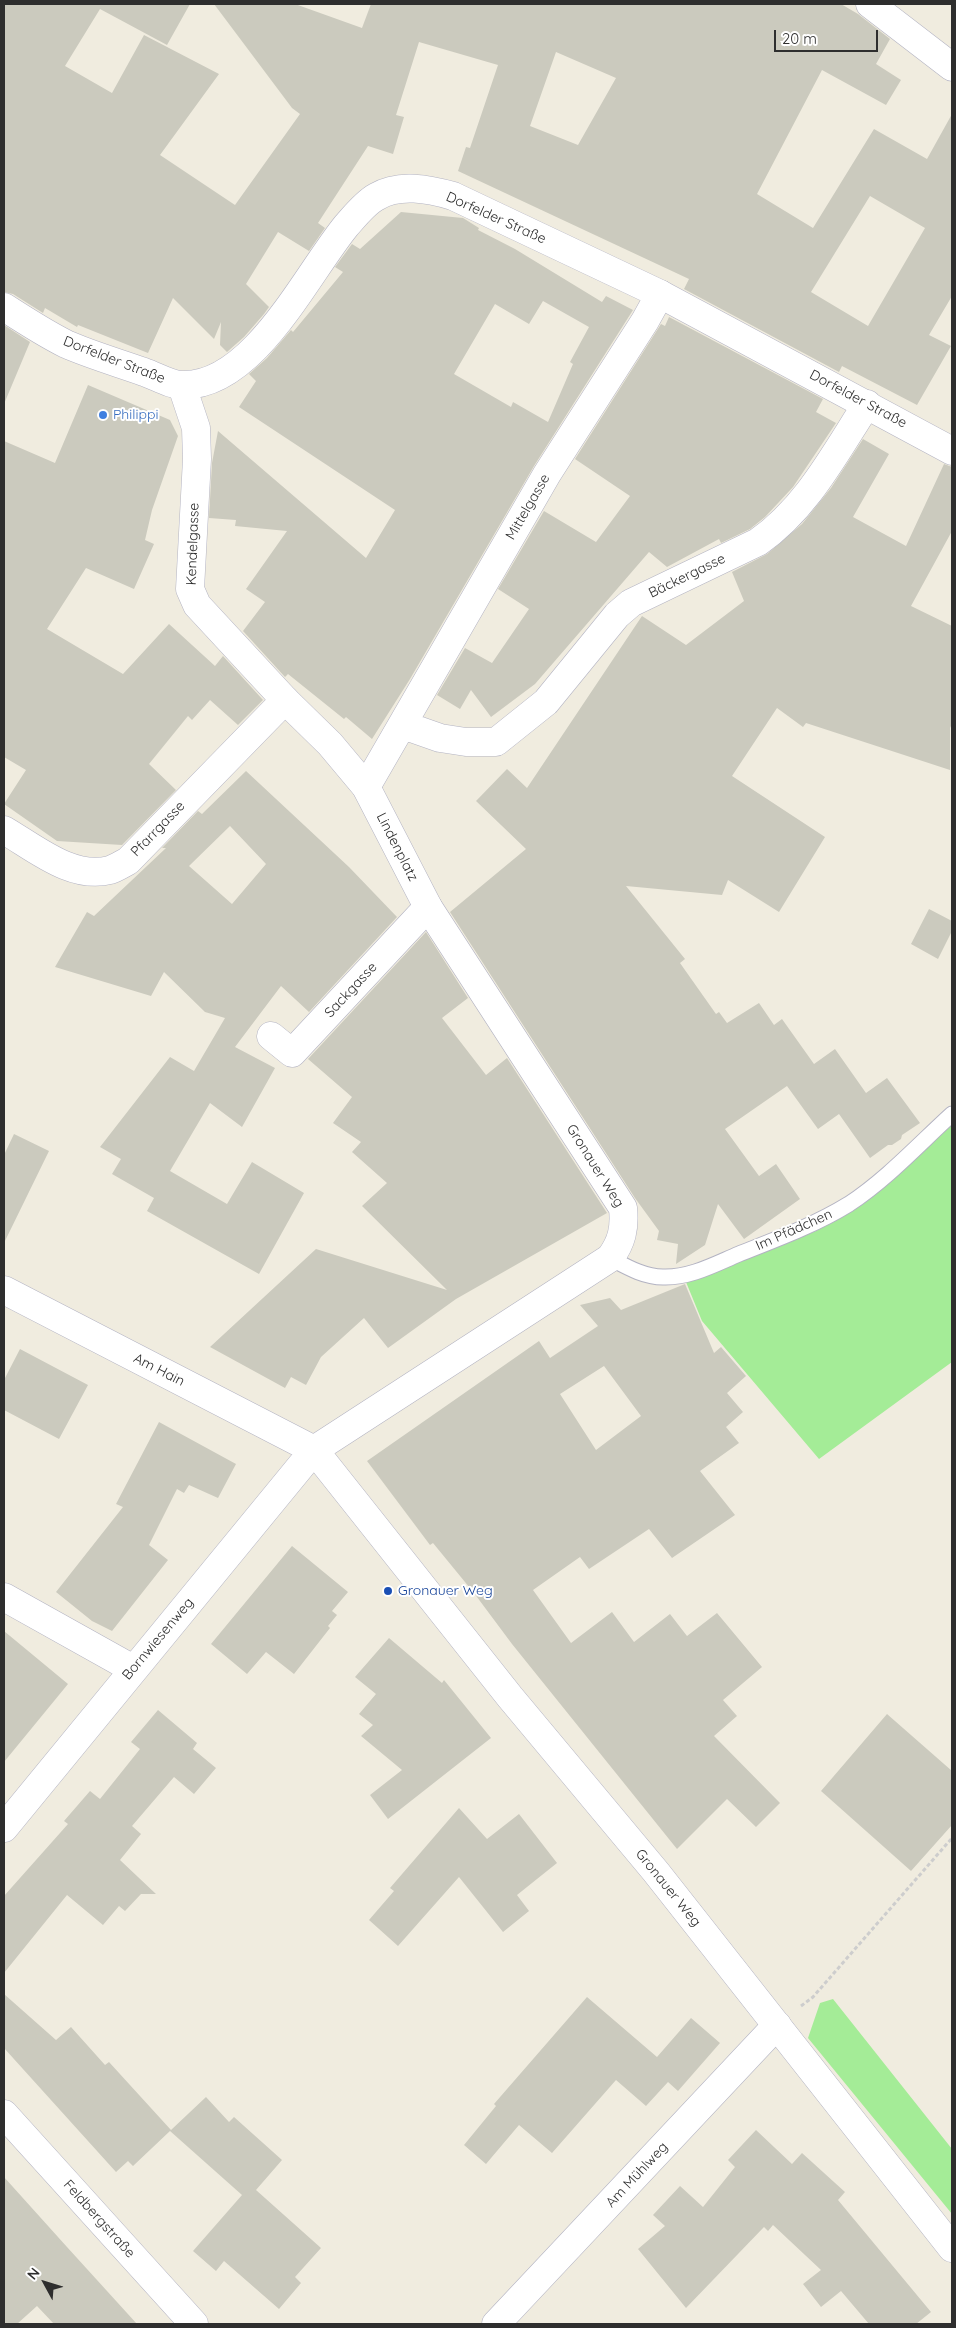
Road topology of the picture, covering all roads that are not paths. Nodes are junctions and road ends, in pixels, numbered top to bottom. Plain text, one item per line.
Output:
1 (870, 4) edge
2 (952, 67) edge
3 (660, 294) junction
4 (4, 307) edge
5 (182, 386) junction
6 (867, 404) junction
7 (952, 451) edge
8 (285, 700) junction
9 (403, 725) junction
10 (366, 787) junction
11 (4, 830) edge
12 (428, 907) junction
13 (271, 1036) dead end
14 (952, 1114) edge
15 (610, 1258) junction
16 (4, 1290) edge
17 (314, 1450) junction
18 (4, 1597) edge
19 (133, 1669) junction
20 (4, 1828) edge
21 (776, 2025) junction
22 (4, 2114) edge
23 (952, 2248) edge
24 (194, 2324) edge
25 (496, 2324) edge

1 - 2 street
3 - 5 street, Dorfelder Straße
3 - 6 street, Dorfelder Straße
3 - 9 street, Mittelgasse
4 - 5 street, Dorfelder Straße
5 - 8 street, Kendelgasse
6 - 7 street, Dorfelder Straße
6 - 9 street, Bäckergasse
8 - 10 street, Lindenplatz
8 - 11 street, Pfarrgasse
9 - 10 street
10 - 12 street, Lindenplatz
12 - 13 street, Sackgasse
12 - 15 street, Gronauer Weg
14 - 15 lane, Im Pfädchen
15 - 17 street, Gronauer Weg
16 - 17 street, Am Hain
17 - 19 street, Bornwiesenweg
17 - 21 street, Gronauer Weg
18 - 19 street
19 - 20 street, Bornwiesenweg
21 - 23 street, Gronauer Weg
21 - 25 street, Am Mühlweg
22 - 24 street, Feldbergstraße

